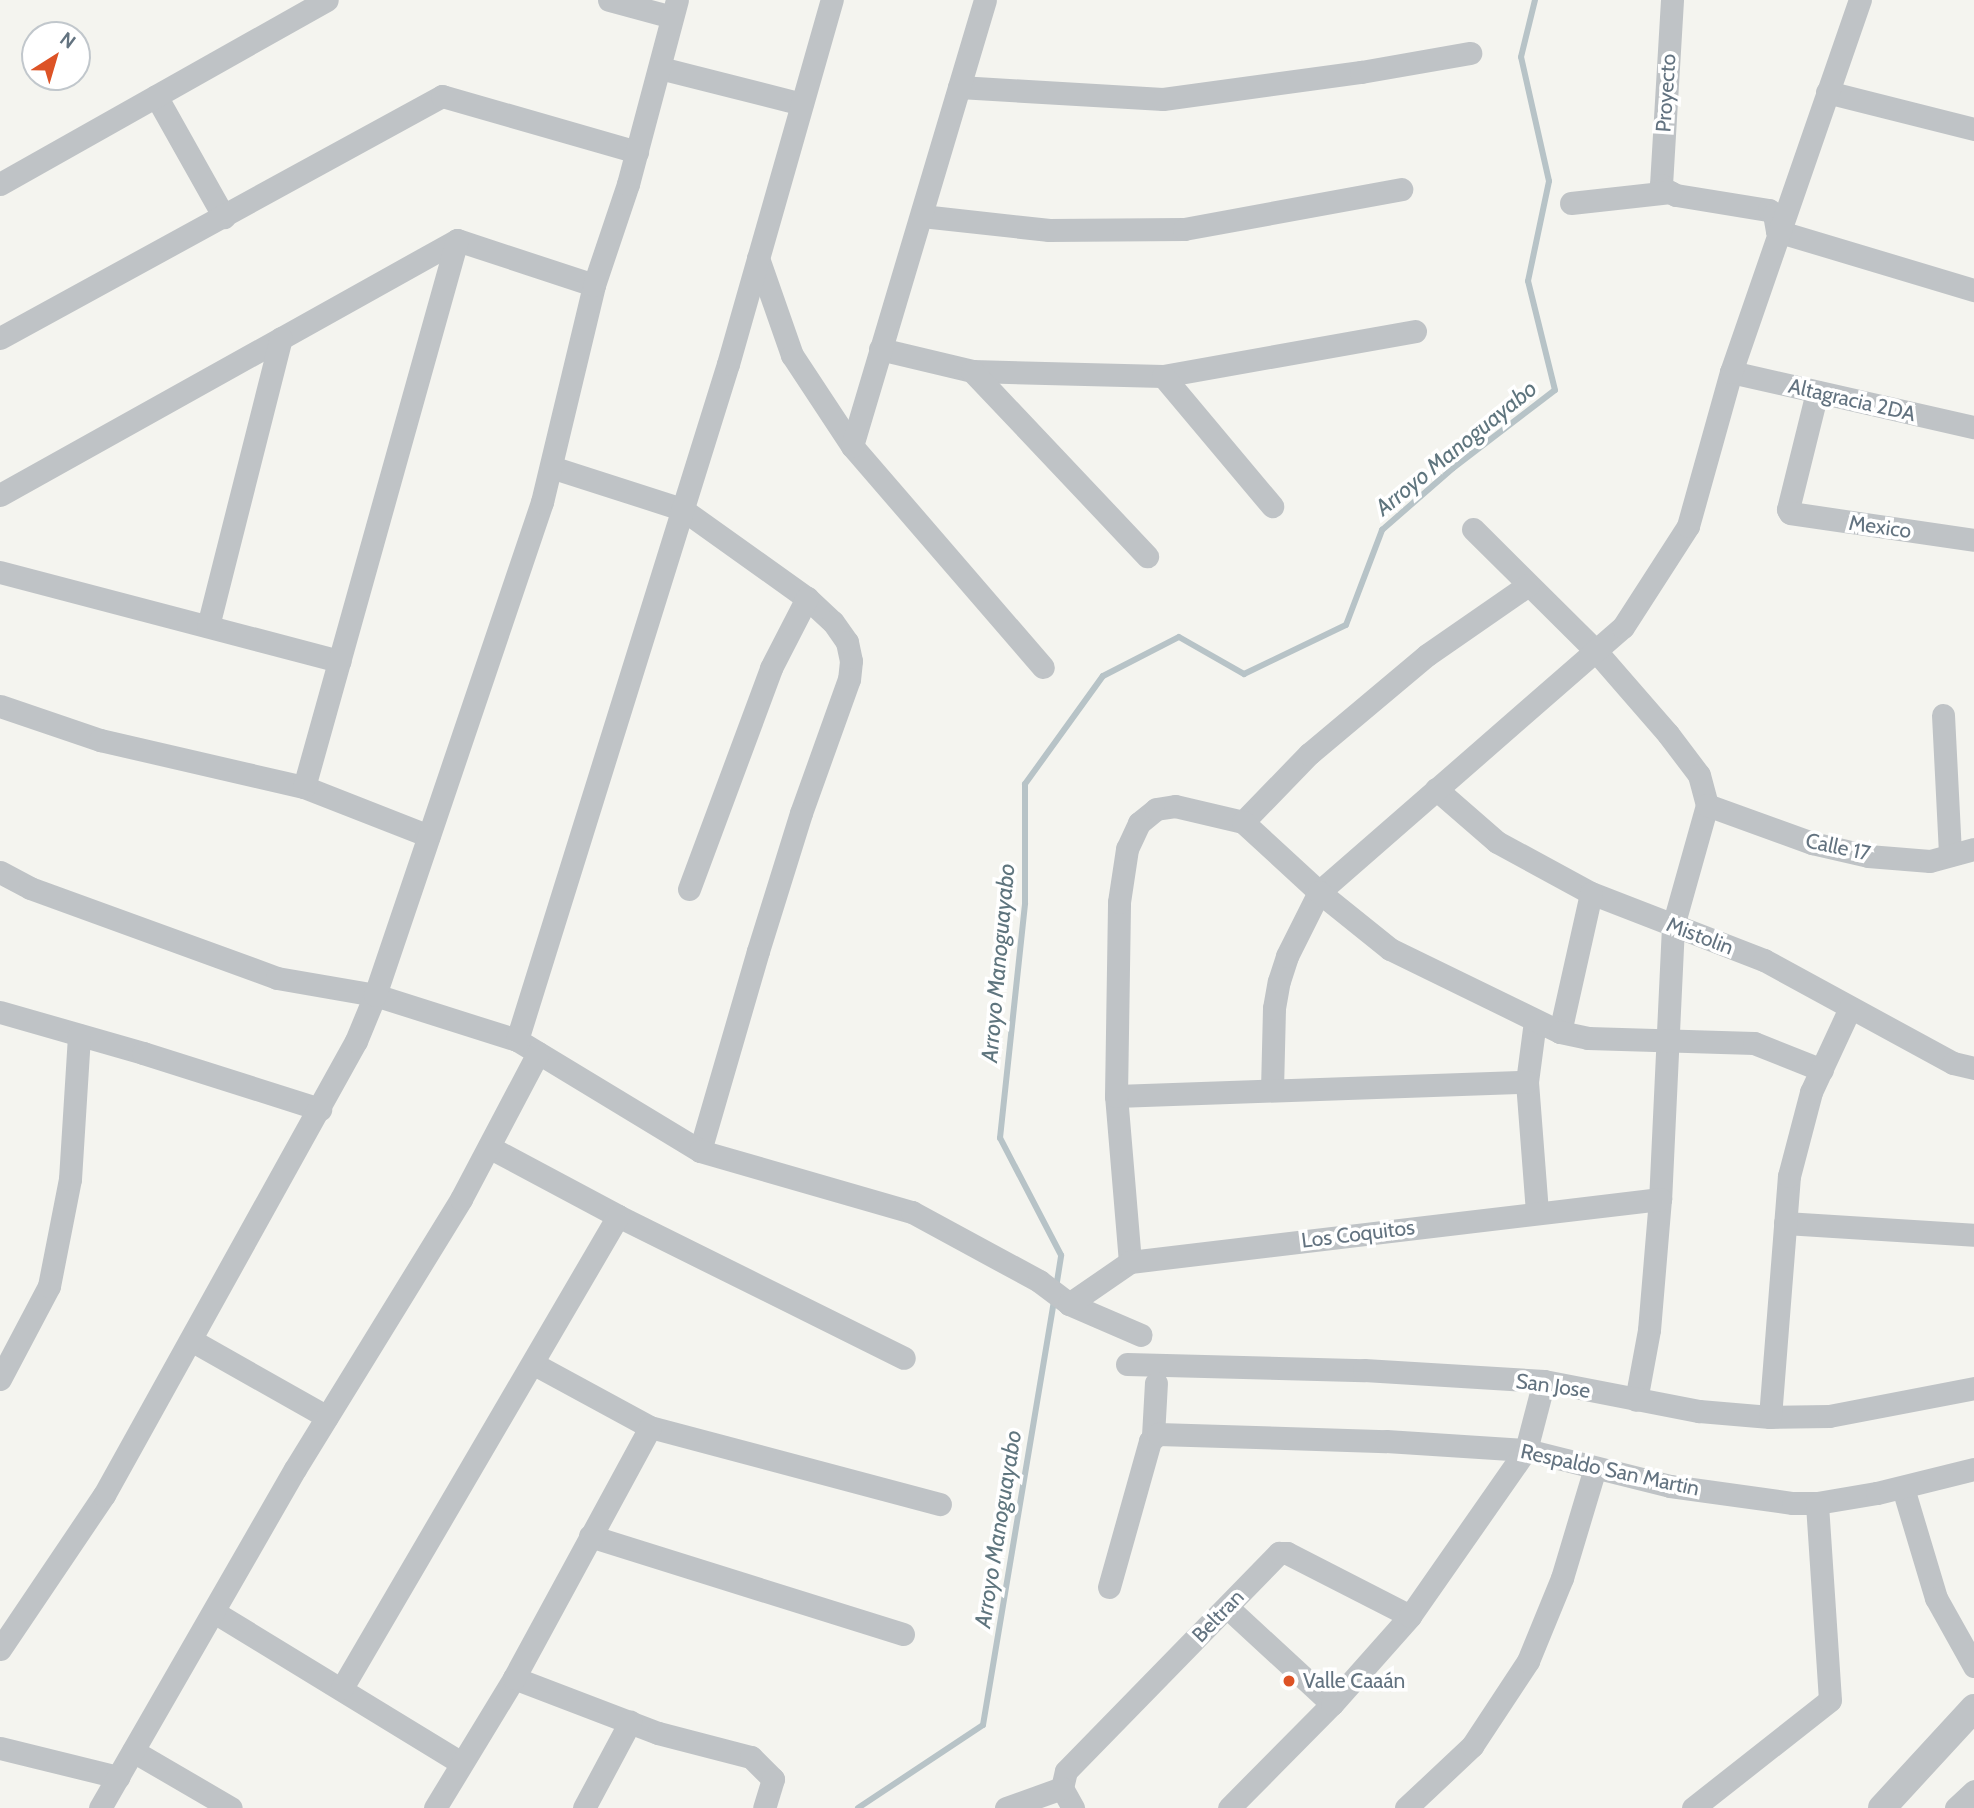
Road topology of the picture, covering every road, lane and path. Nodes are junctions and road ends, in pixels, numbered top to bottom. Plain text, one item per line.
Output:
1 (327, 0) edge
2 (609, 0) edge
3 (832, 0) edge
4 (985, 0) edge
5 (1672, 0) edge
6 (1860, 0) edge
7 (674, 9) edge
8 (1470, 53) dead end
9 (660, 68) junction
10 (959, 87) junction
11 (1827, 92) junction
12 (156, 96) junction
13 (802, 104) junction
14 (1974, 129) edge
15 (637, 152) junction
16 (0, 184) edge
17 (1401, 189) dead end
18 (1665, 189) junction
19 (1571, 202) dead end
20 (922, 216) junction
21 (224, 217) junction
22 (1777, 231) junction
23 (457, 240) junction
24 (758, 258) junction
25 (594, 285) junction
26 (1974, 290) edge
27 (1415, 331) dead end
28 (0, 338) edge
29 (281, 338) junction
30 (880, 349) junction
31 (972, 370) junction
32 (1731, 372) junction
33 (1163, 376) junction
34 (1817, 392) junction
35 (1974, 427) edge
36 (852, 446) junction
37 (551, 467) junction
38 (0, 495) edge
39 (1272, 506) dead end
40 (682, 509) junction
41 (1473, 529) dead end
42 (1974, 540) edge
43 (1147, 556) dead end
44 (0, 572) edge
45 (1528, 585) junction
46 (807, 598) junction
47 (208, 626) junction
48 (1595, 650) junction
49 (340, 661) junction
50 (1043, 667) dead end
51 (0, 706) edge
52 (1943, 715) dead end
53 (304, 788) junction
54 (1436, 789) junction
55 (1707, 804) junction
56 (1243, 822) junction
57 (429, 836) junction
58 (1974, 849) edge
59 (1950, 855) junction
60 (0, 872) edge
61 (689, 889) dead end
62 (1319, 892) junction
63 (1591, 893) junction
64 (1673, 926) junction
65 (375, 995) junction
66 (1850, 1008) junction
67 (0, 1012) edge
68 (1535, 1021) junction
69 (1560, 1032) junction
70 (79, 1035) junction
71 (517, 1040) junction
72 (1666, 1040) junction
73 (538, 1053) junction
74 (1974, 1068) edge
75 (1822, 1070) junction
76 (1527, 1082) junction
77 (1272, 1090) junction
78 (1116, 1096) junction
79 (320, 1109) junction
80 (489, 1147) junction
81 (700, 1151) junction
82 (1660, 1199) junction
83 (1538, 1212) junction
84 (618, 1216) junction
85 (1785, 1223) junction
86 (1974, 1235) edge
87 (1130, 1262) junction
88 (1069, 1304) junction
89 (1141, 1335) dead end
90 (191, 1340) junction
91 (904, 1358) dead end
92 (534, 1364) junction
93 (1127, 1364) dead end
94 (0, 1379) edge
95 (1544, 1381) junction
96 (1156, 1383) dead end
97 (1974, 1388) edge
98 (1636, 1400) junction
99 (327, 1417) junction
100 (1770, 1417) junction
101 (650, 1427) junction
102 (1156, 1435) junction
103 (1527, 1450) junction
104 (1595, 1468) junction
105 (1974, 1469) edge
106 (1903, 1488) junction
107 (1817, 1503) junction
108 (940, 1504) dead end
109 (590, 1536) junction
110 (1109, 1587) dead end
111 (1227, 1607) junction
112 (214, 1612) junction
113 (1410, 1616) junction
114 (903, 1634) dead end
115 (0, 1649) edge
116 (1974, 1666) edge
117 (514, 1678) junction
118 (342, 1688) junction
119 (1332, 1704) junction
120 (1974, 1708) edge
121 (630, 1722) junction
122 (0, 1748) edge
123 (133, 1751) junction
124 (461, 1763) junction
125 (118, 1777) junction
126 (1062, 1787) junction
127 (1974, 1791) edge
128 (100, 1808) edge
129 (231, 1808) edge
130 (435, 1808) edge
131 (584, 1808) edge
132 (764, 1808) edge
133 (1006, 1808) edge
134 (1073, 1808) edge
135 (1229, 1808) edge
136 (1406, 1808) edge
137 (1693, 1808) edge
138 (1882, 1808) edge
139 (1956, 1808) edge

1 - 12 street
2 - 7 street
3 - 13 street
4 - 10 street
5 - 18 street, Proyecto
6 - 11 street
7 - 9 street
8 - 10 street
9 - 13 street
9 - 15 street
10 - 20 street
11 - 14 street
11 - 22 street
12 - 16 street
12 - 21 street
13 - 24 street
15 - 21 street
15 - 25 street
17 - 20 street
18 - 19 street
18 - 22 street
20 - 30 street
21 - 28 street
22 - 26 street
22 - 32 street
23 - 25 street
23 - 29 street
23 - 49 street
24 - 36 street
24 - 40 street
25 - 37 street
27 - 33 street
29 - 38 street
29 - 47 street
30 - 31 street
30 - 36 street
31 - 33 street
31 - 43 street
32 - 34 street, Altagracia 2DA
32 - 48 street
33 - 39 street
34 - 35 street, Altagracia 2DA
34 - 42 street, Mexico
36 - 50 street
37 - 40 street
37 - 57 street
40 - 46 street
40 - 71 street
41 - 45 street
44 - 47 street
45 - 48 street
45 - 56 street
46 - 61 street
46 - 81 street
47 - 49 street
48 - 54 street
48 - 55 street
49 - 53 street
51 - 53 street
52 - 59 street
53 - 57 street
54 - 62 street
54 - 63 street, Mistolin
55 - 59 street, Calle 17
55 - 64 street
56 - 62 street
56 - 78 street
57 - 65 street
58 - 59 street, Calle 17
60 - 65 street
62 - 68 street
62 - 77 street
63 - 64 street, Mistolin
63 - 69 street
64 - 66 street, Mistolin
64 - 72 street
65 - 71 street
65 - 79 street
66 - 74 street, Mistolin
66 - 75 street
67 - 70 street
68 - 69 street
68 - 76 street
69 - 72 street
70 - 79 street
70 - 94 street
71 - 73 street
72 - 75 street
72 - 82 street
73 - 80 street
73 - 81 street
75 - 85 street
76 - 77 street
76 - 83 street
77 - 78 street
78 - 87 street
79 - 90 street
80 - 84 street
80 - 99 street
81 - 88 street
82 - 83 street, Los Coquitos
82 - 98 street
83 - 87 street, Los Coquitos
84 - 91 street
84 - 92 street
85 - 86 street
85 - 100 street
87 - 88 street, Los Coquitos
88 - 89 street
90 - 99 street
90 - 115 street
92 - 101 street
92 - 118 street
93 - 95 street, San Jose
95 - 98 street, San Jose
95 - 103 street
96 - 102 street
97 - 100 street, San Jose
98 - 100 street, San Jose
99 - 112 street
101 - 108 street
101 - 109 street
102 - 103 street, Respaldo San Martin
102 - 110 street
103 - 104 street, Respaldo San Martin
103 - 113 street
104 - 107 street, Respaldo San Martin
104 - 136 street
105 - 106 street, Respaldo San Martin
106 - 107 street, Respaldo San Martin
106 - 116 street
107 - 137 street
109 - 114 street
109 - 117 street
111 - 113 street, Beltran
111 - 119 street
111 - 126 street, Beltran
112 - 118 street
112 - 123 street
113 - 119 street
117 - 121 street
117 - 124 street
118 - 124 street
119 - 135 street
120 - 138 street
121 - 131 street
121 - 132 street
122 - 125 street
123 - 125 street
123 - 129 street
124 - 130 street
125 - 128 street
126 - 133 street
126 - 134 street
127 - 139 street

